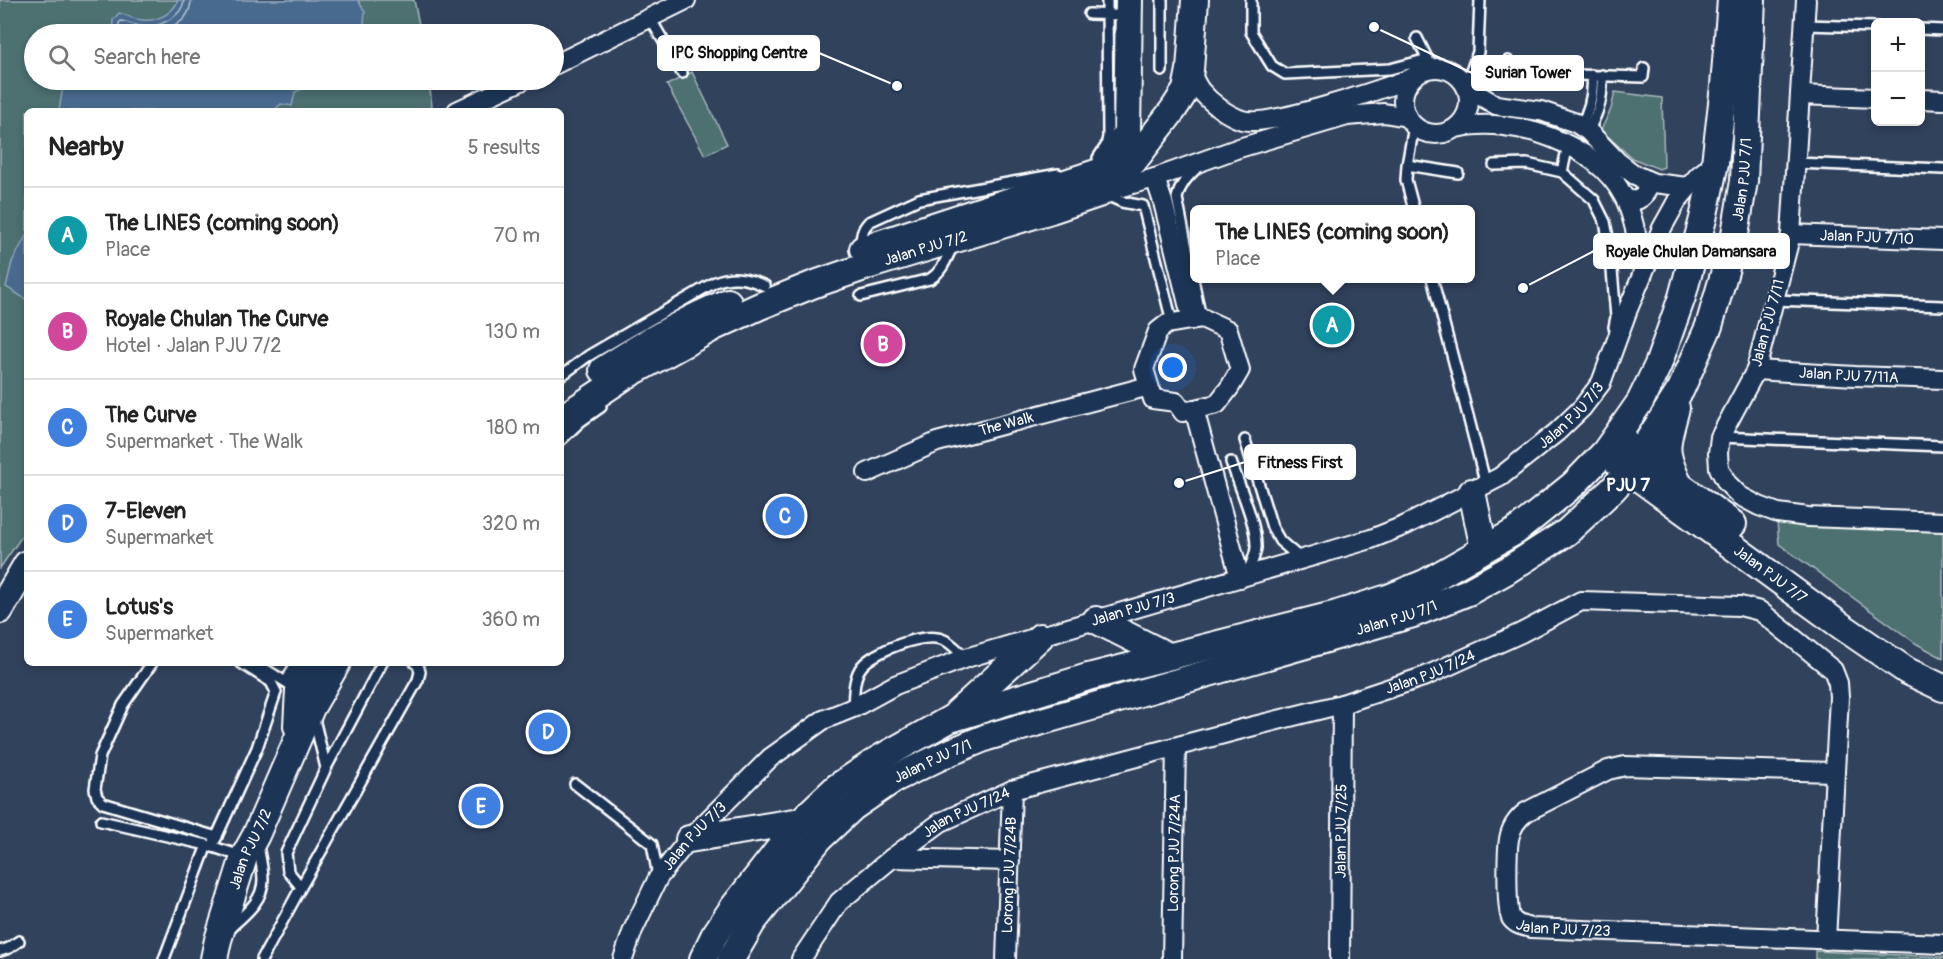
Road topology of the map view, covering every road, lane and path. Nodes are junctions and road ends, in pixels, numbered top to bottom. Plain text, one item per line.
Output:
1 (686, 0) edge
2 (1107, 0) edge
3 (1162, 0) edge
4 (1195, 0) edge
5 (1251, 0) edge
6 (1480, 0) edge
7 (1806, 0) edge
8 (1741, 3) edge
9 (1122, 10) edge
10 (1089, 14) dead end
11 (650, 18) junction
12 (1805, 25) junction
13 (1871, 27) edge
14 (1925, 29) edge
15 (1943, 30) edge
16 (1417, 38) dead end
17 (564, 60) edge
18 (1508, 61) dead end
19 (1430, 64) junction
20 (1190, 70) junction
21 (1162, 71) dead end
22 (1644, 72) dead end
23 (682, 73) dead end
24 (1597, 75) junction
25 (1412, 78) junction
26 (1467, 88) junction
27 (502, 90) edge
28 (1800, 95) junction
29 (1871, 98) edge
30 (1925, 99) edge
31 (1943, 100) edge
32 (463, 108) edge
33 (1410, 121) junction
34 (1456, 128) junction
35 (1585, 128) junction
36 (1568, 145) junction
37 (1203, 162) junction
38 (1715, 163) junction
39 (1796, 163) junction
40 (1407, 165) junction
41 (1494, 165) dead end
42 (1943, 169) edge
43 (1458, 172) dead end
44 (1562, 172) junction
45 (1155, 178) junction
46 (1643, 178) junction
47 (1687, 187) junction
48 (1101, 193) junction
49 (1625, 198) junction
50 (1413, 205) edge
51 (1791, 234) junction
52 (956, 238) junction
53 (1943, 240) edge
54 (864, 257) junction
55 (1643, 273) junction
56 (1190, 279) edge
57 (1191, 283) edge
58 (1433, 283) edge
59 (765, 286) junction
60 (861, 296) dead end
61 (1774, 300) junction
62 (1943, 306) edge
63 (1196, 317) junction
64 (1172, 318) dead end
65 (1610, 359) junction
66 (1756, 370) junction
67 (564, 374) edge
68 (1943, 379) edge
69 (1149, 386) junction
70 (1681, 389) junction
71 (564, 398) edge
72 (609, 401) dead end
73 (1194, 409) junction
74 (564, 418) edge
75 (564, 437) edge
76 (1720, 437) junction
77 (1245, 440) dead end
78 (1611, 444) junction
79 (1943, 446) edge
80 (1231, 462) dead end
81 (1634, 462) junction
82 (867, 473) dead end
83 (1479, 488) junction
84 (1672, 491) junction
85 (1943, 522) edge
86 (1567, 532) junction
87 (1484, 549) junction
88 (1303, 560) junction
89 (24, 569) edge
90 (1243, 578) junction
91 (0, 610) edge
92 (1096, 620) junction
93 (1040, 637) junction
94 (1168, 656) junction
95 (966, 658) junction
96 (150, 666) edge
97 (246, 666) edge
98 (259, 666) edge
99 (296, 666) edge
100 (312, 666) edge
101 (334, 666) edge
102 (380, 666) edge
103 (418, 666) edge
104 (1943, 670) edge
105 (1943, 688) edge
106 (299, 693) junction
107 (1342, 705) junction
108 (853, 708) junction
109 (950, 719) junction
110 (1176, 747) junction
111 (326, 768) junction
112 (1834, 772) junction
113 (575, 784) dead end
114 (1012, 790) junction
115 (101, 821) dead end
116 (801, 821) junction
117 (256, 835) junction
118 (217, 837) junction
119 (689, 839) junction
120 (210, 846) junction
121 (244, 857) junction
122 (892, 858) junction
123 (1010, 861) junction
124 (658, 878) junction
125 (300, 887) junction
126 (1826, 940) junction
127 (19, 941) dead end
128 (1943, 944) edge
129 (216, 949) edge
130 (0, 951) edge
131 (165, 959) edge
132 (262, 959) edge
133 (623, 959) edge
134 (703, 959) edge
135 (731, 959) edge
136 (801, 959) edge
137 (1006, 959) edge
138 (1172, 959) edge
139 (1340, 959) edge

1 - 11 street
2 - 9 lane
3 - 21 lane
4 - 20 street, Jalan PJU 7/2
5 - 19 lane
6 - 26 lane
7 - 12 street, Jalan PJU 7/11
8 - 38 street, Jalan PJU 7/1
8 - 70 street, Jalan PJU 7/1
9 - 10 lane
9 - 54 street, Jalan PJU 7/2
11 - 17 street
11 - 23 lane
12 - 13 lane
12 - 28 street, Jalan PJU 7/11
14 - 15 lane
16 - 19 lane
18 - 24 lane
19 - 25 street
19 - 26 street
20 - 25 street
20 - 48 street, Jalan PJU 7/2
22 - 24 lane
24 - 35 lane
25 - 33 street
26 - 34 street
26 - 35 street
27 - 32 street
28 - 29 street
28 - 39 street, Jalan PJU 7/11
30 - 31 street
33 - 34 street
33 - 37 street
33 - 40 lane
34 - 36 street
35 - 46 street
36 - 44 lane
36 - 49 street
37 - 45 street
37 - 56 lane
38 - 47 street, Jalan PJU 7/3
38 - 78 street, Jalan PJU 7/1
39 - 42 lane
39 - 51 street, Jalan PJU 7/11
40 - 43 lane
40 - 50 lane
41 - 44 lane
44 - 65 lane
45 - 48 street
45 - 63 street
46 - 47 street
46 - 49 street
47 - 55 street, Jalan PJU 7/3
48 - 52 street, Jalan PJU 7/2
48 - 64 lane
49 - 55 street
51 - 53 street, Jalan PJU 7/10
51 - 61 street, Jalan PJU 7/11
52 - 54 street, Jalan PJU 7/2
52 - 60 lane
54 - 59 street, Jalan PJU 7/2
54 - 74 street, Jalan PJU 7/2
55 - 65 street, Jalan PJU 7/3
57 - 63 lane
58 - 83 lane
59 - 67 lane
59 - 71 street, Jalan PJU 7/2
61 - 62 lane
61 - 66 street, Jalan PJU 7/11
63 - 69 street
63 - 73 street
65 - 83 street, Jalan PJU 7/3
66 - 68 street, Jalan PJU 7/11A
66 - 76 street, Jalan PJU 7/11
69 - 73 street
69 - 82 street, The Walk
70 - 81 street, Jalan PJU 7/1
70 - 84 street
72 - 75 lane
73 - 90 street
76 - 79 lane
76 - 85 street, Jalan PJU 7/11
77 - 88 lane
78 - 81 street, Jalan PJU 7/7
78 - 87 street, Jalan PJU 7/1
80 - 90 lane
81 - 84 street, Jalan PJU 7/7
81 - 86 street, Jalan PJU 7/1
83 - 87 street
83 - 88 street, Jalan PJU 7/3
84 - 86 street
84 - 104 street, Jalan PJU 7/7
84 - 105 street, Jalan PJU 7/7
86 - 135 street, Jalan PJU 7/1
87 - 94 street, Jalan PJU 7/1
88 - 90 street, Jalan PJU 7/3
89 - 91 street
90 - 92 street, Jalan PJU 7/3
92 - 93 street, Jalan PJU 7/3
92 - 94 street
93 - 95 street, Jalan PJU 7/3
93 - 109 street
94 - 109 street, Jalan PJU 7/1
95 - 108 street, Jalan PJU 7/3
95 - 108 lane
96 - 118 lane
97 - 118 lane
98 - 106 lane
99 - 106 lane
100 - 106 street, Jalan PJU 7/2
101 - 106 street, Jalan PJU 7/2
102 - 111 lane
103 - 125 lane
106 - 111 lane
106 - 117 street, Jalan PJU 7/2
107 - 110 street, Jalan PJU 7/24
107 - 112 street, Jalan PJU 7/24
107 - 139 street, Jalan PJU 7/25
108 - 119 street, Jalan PJU 7/3
109 - 116 street, Jalan PJU 7/1
110 - 114 street, Jalan PJU 7/24
110 - 138 street, Lorong PJU 7/24A
111 - 125 lane
112 - 126 street, Jalan PJU 7/24
112 - 126 street, Jalan PJU 7/23
113 - 124 lane
114 - 122 street, Jalan PJU 7/24
114 - 123 street, Lorong PJU 7/24B
115 - 120 lane
116 - 119 street
116 - 134 street, Jalan PJU 7/1
117 - 121 street, Jalan PJU 7/2
117 - 129 lane
118 - 120 lane
119 - 124 street, Jalan PJU 7/3
120 - 121 lane
120 - 131 lane
121 - 129 street, Jalan PJU 7/2
122 - 123 street
122 - 136 street, Jalan PJU 7/24
123 - 137 street, Lorong PJU 7/24B
124 - 133 street, Jalan PJU 7/3
125 - 132 lane
126 - 128 street, Jalan PJU 7/23
127 - 130 lane

